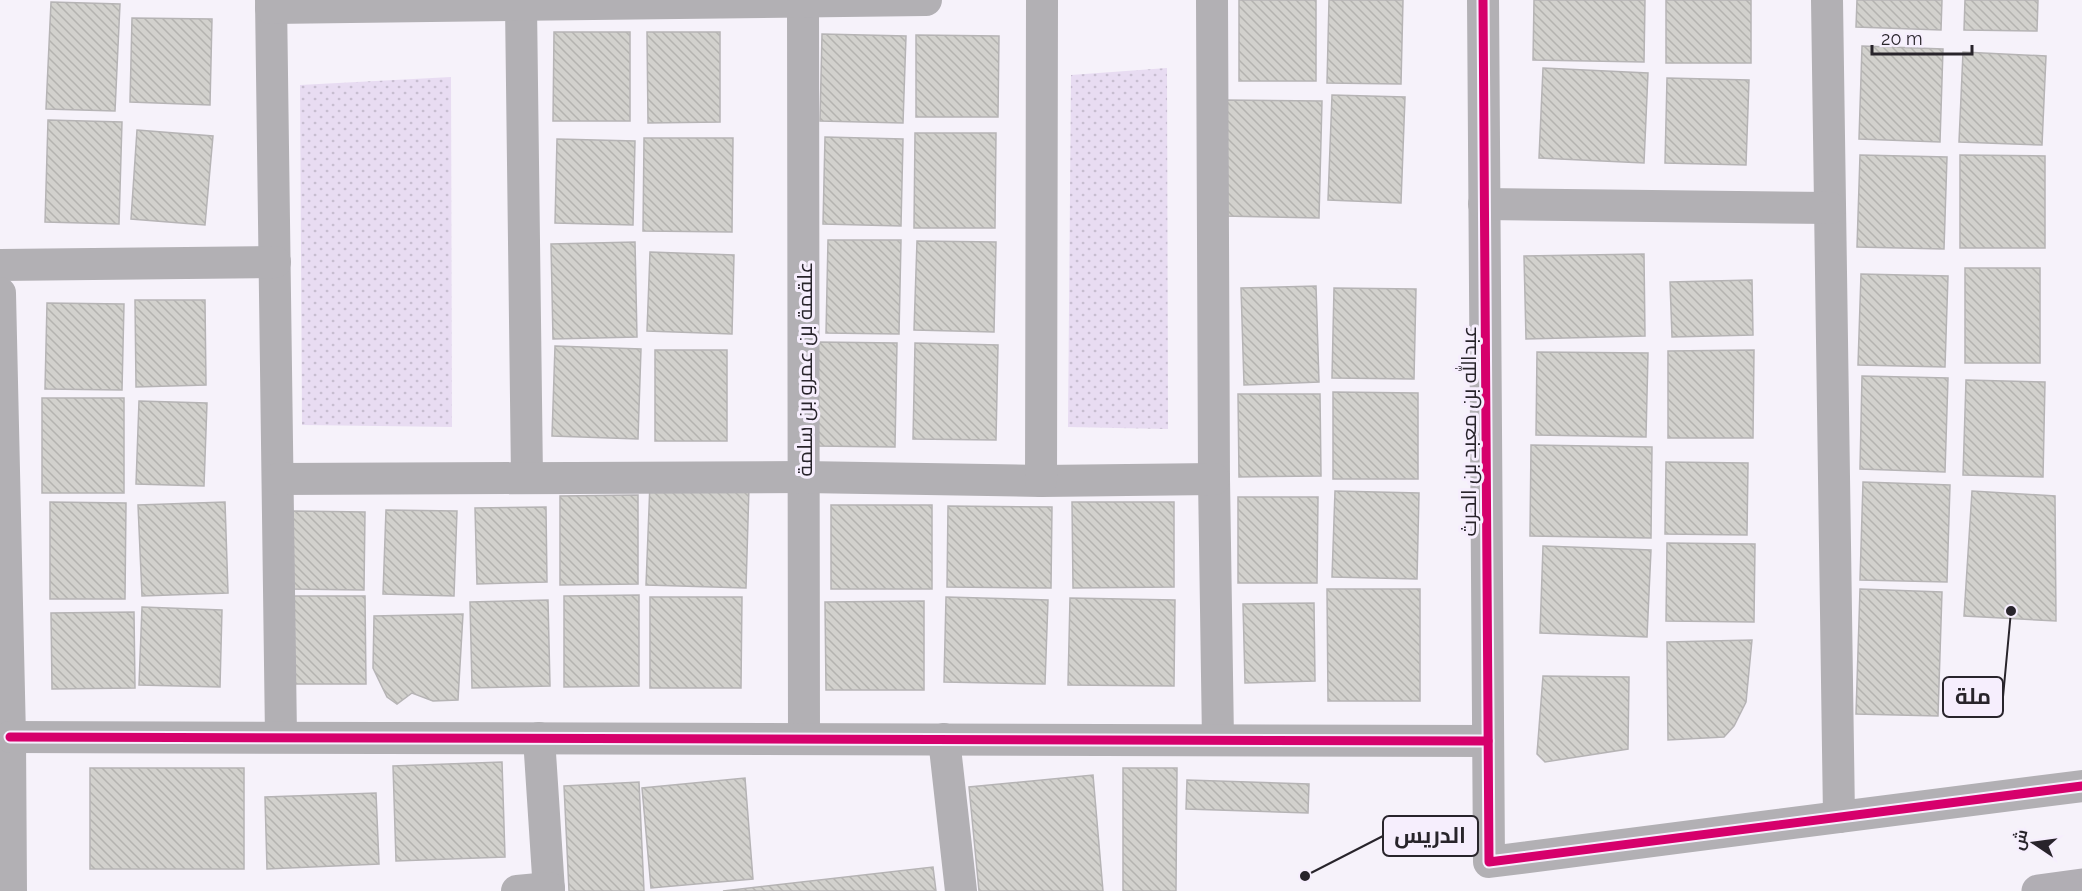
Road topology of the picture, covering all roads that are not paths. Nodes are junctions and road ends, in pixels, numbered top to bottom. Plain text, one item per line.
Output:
1 (926, 0) edge
2 (1042, 0) edge
3 (1212, 0) edge
4 (1483, 0) edge
5 (1827, 0) edge
6 (803, 1) edge
7 (271, 4) edge
8 (521, 5) junction
9 (1484, 204) junction
10 (1830, 208) junction
11 (275, 262) junction
12 (0, 265) edge
13 (0, 293) edge
14 (804, 477) junction
15 (527, 478) junction
16 (278, 479) junction
17 (1214, 479) junction
18 (1041, 481) junction
19 (4, 645) edge
20 (10, 737) junction
21 (281, 737) junction
22 (539, 738) junction
23 (804, 739) junction
24 (944, 739) junction
25 (1218, 740) junction
26 (1488, 741) junction
27 (2082, 786) edge
28 (1839, 817) junction
29 (2082, 885) edge
30 (549, 890) edge
31 (11, 891) edge
32 (517, 891) edge
33 (961, 891) edge
34 (2038, 891) edge

1 - 6 street
2 - 18 street
3 - 17 street
4 - 9 street, عبدالله بن معبد بن الحرث
5 - 10 street
6 - 8 street
6 - 14 street, علقمة بن عمرو بن سلمة
7 - 8 street
7 - 11 street
8 - 15 street
9 - 10 street
9 - 26 street, عبدالله بن معبد بن الحرث
10 - 28 street
11 - 12 street
11 - 16 street
13 - 19 street
14 - 15 street
14 - 18 street
14 - 23 street, علقمة بن عمرو بن سلمة
15 - 16 street
16 - 21 street
17 - 18 street
17 - 25 street
19 - 20 street
20 - 21 street
20 - 31 street
21 - 22 street
22 - 23 street
22 - 30 street
23 - 24 street
24 - 25 street
24 - 33 street
25 - 26 street
26 - 28 street, عبدالله بن معبد بن الحرث
27 - 28 street
29 - 34 main road
30 - 32 street

